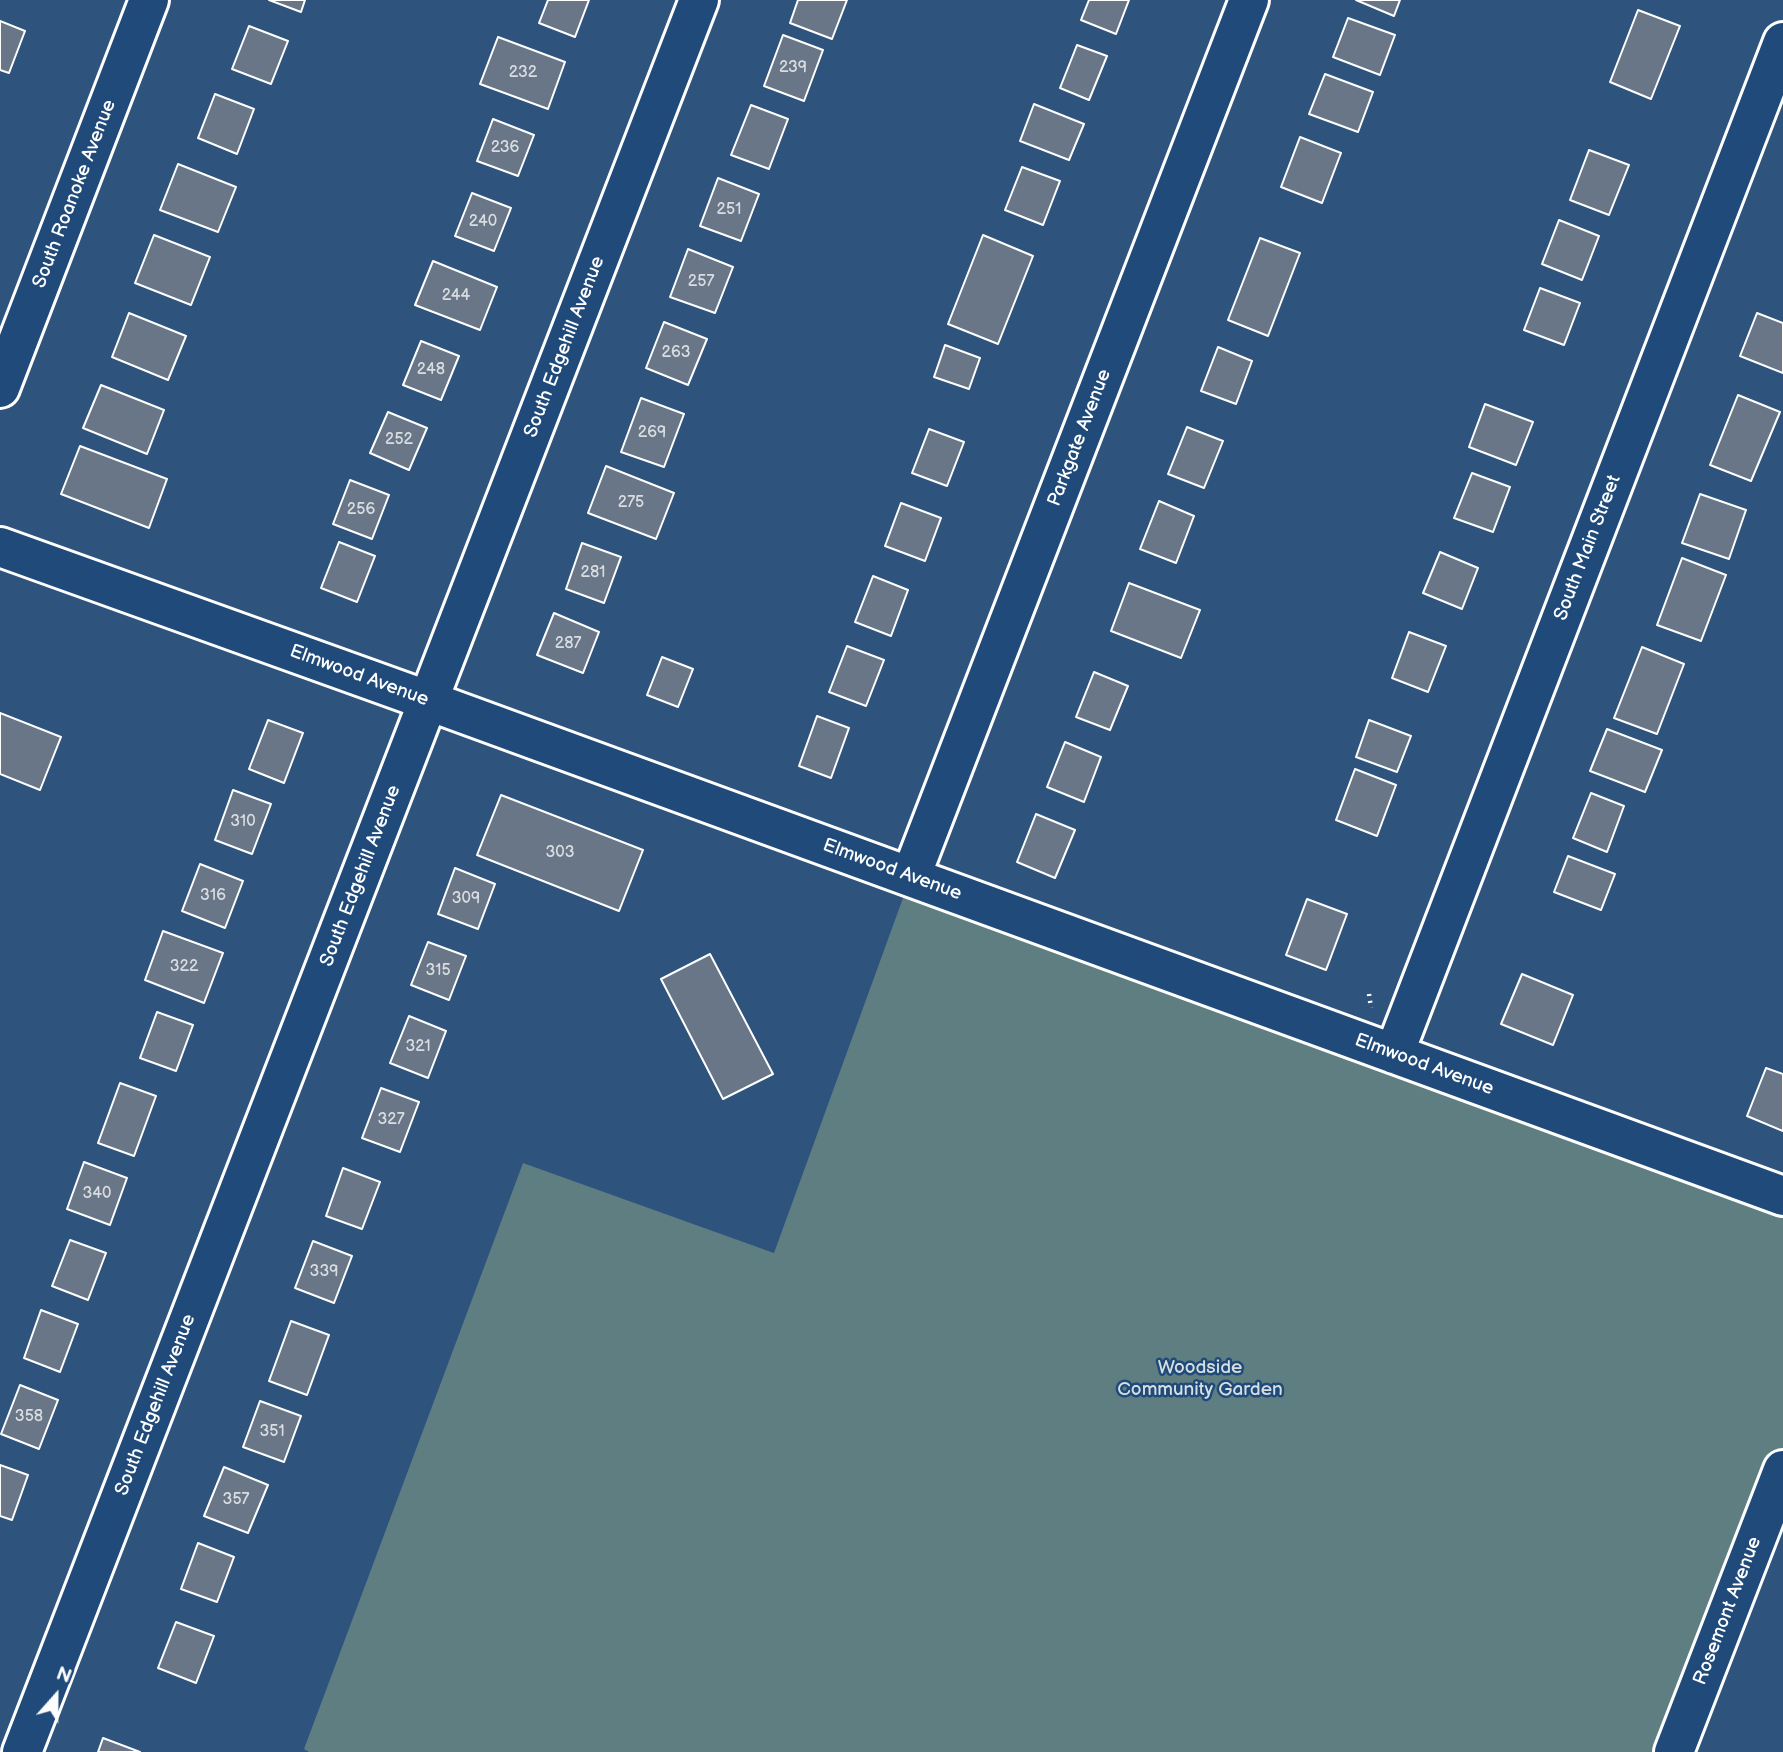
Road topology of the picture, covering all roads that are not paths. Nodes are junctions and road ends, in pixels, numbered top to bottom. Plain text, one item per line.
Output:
1 (149, 0) edge
2 (699, 0) edge
3 (1249, 0) edge
4 (1783, 42) edge
5 (0, 388) edge
6 (0, 547) edge
7 (429, 701) junction
8 (911, 876) junction
9 (1394, 1054) junction
10 (1783, 1195) edge
11 (1783, 1470) edge
12 (22, 1752) edge
13 (1674, 1752) edge

1 - 5 street, South Roanoke Avenue
2 - 7 street, South Edgehill Avenue
3 - 8 street, Parkgate Avenue
4 - 9 street, South Main Street
6 - 7 street, Elmwood Avenue
7 - 8 street, Elmwood Avenue
7 - 12 street, South Edgehill Avenue
8 - 9 street, Elmwood Avenue
9 - 10 street, Elmwood Avenue
11 - 13 street, Rosemont Avenue

